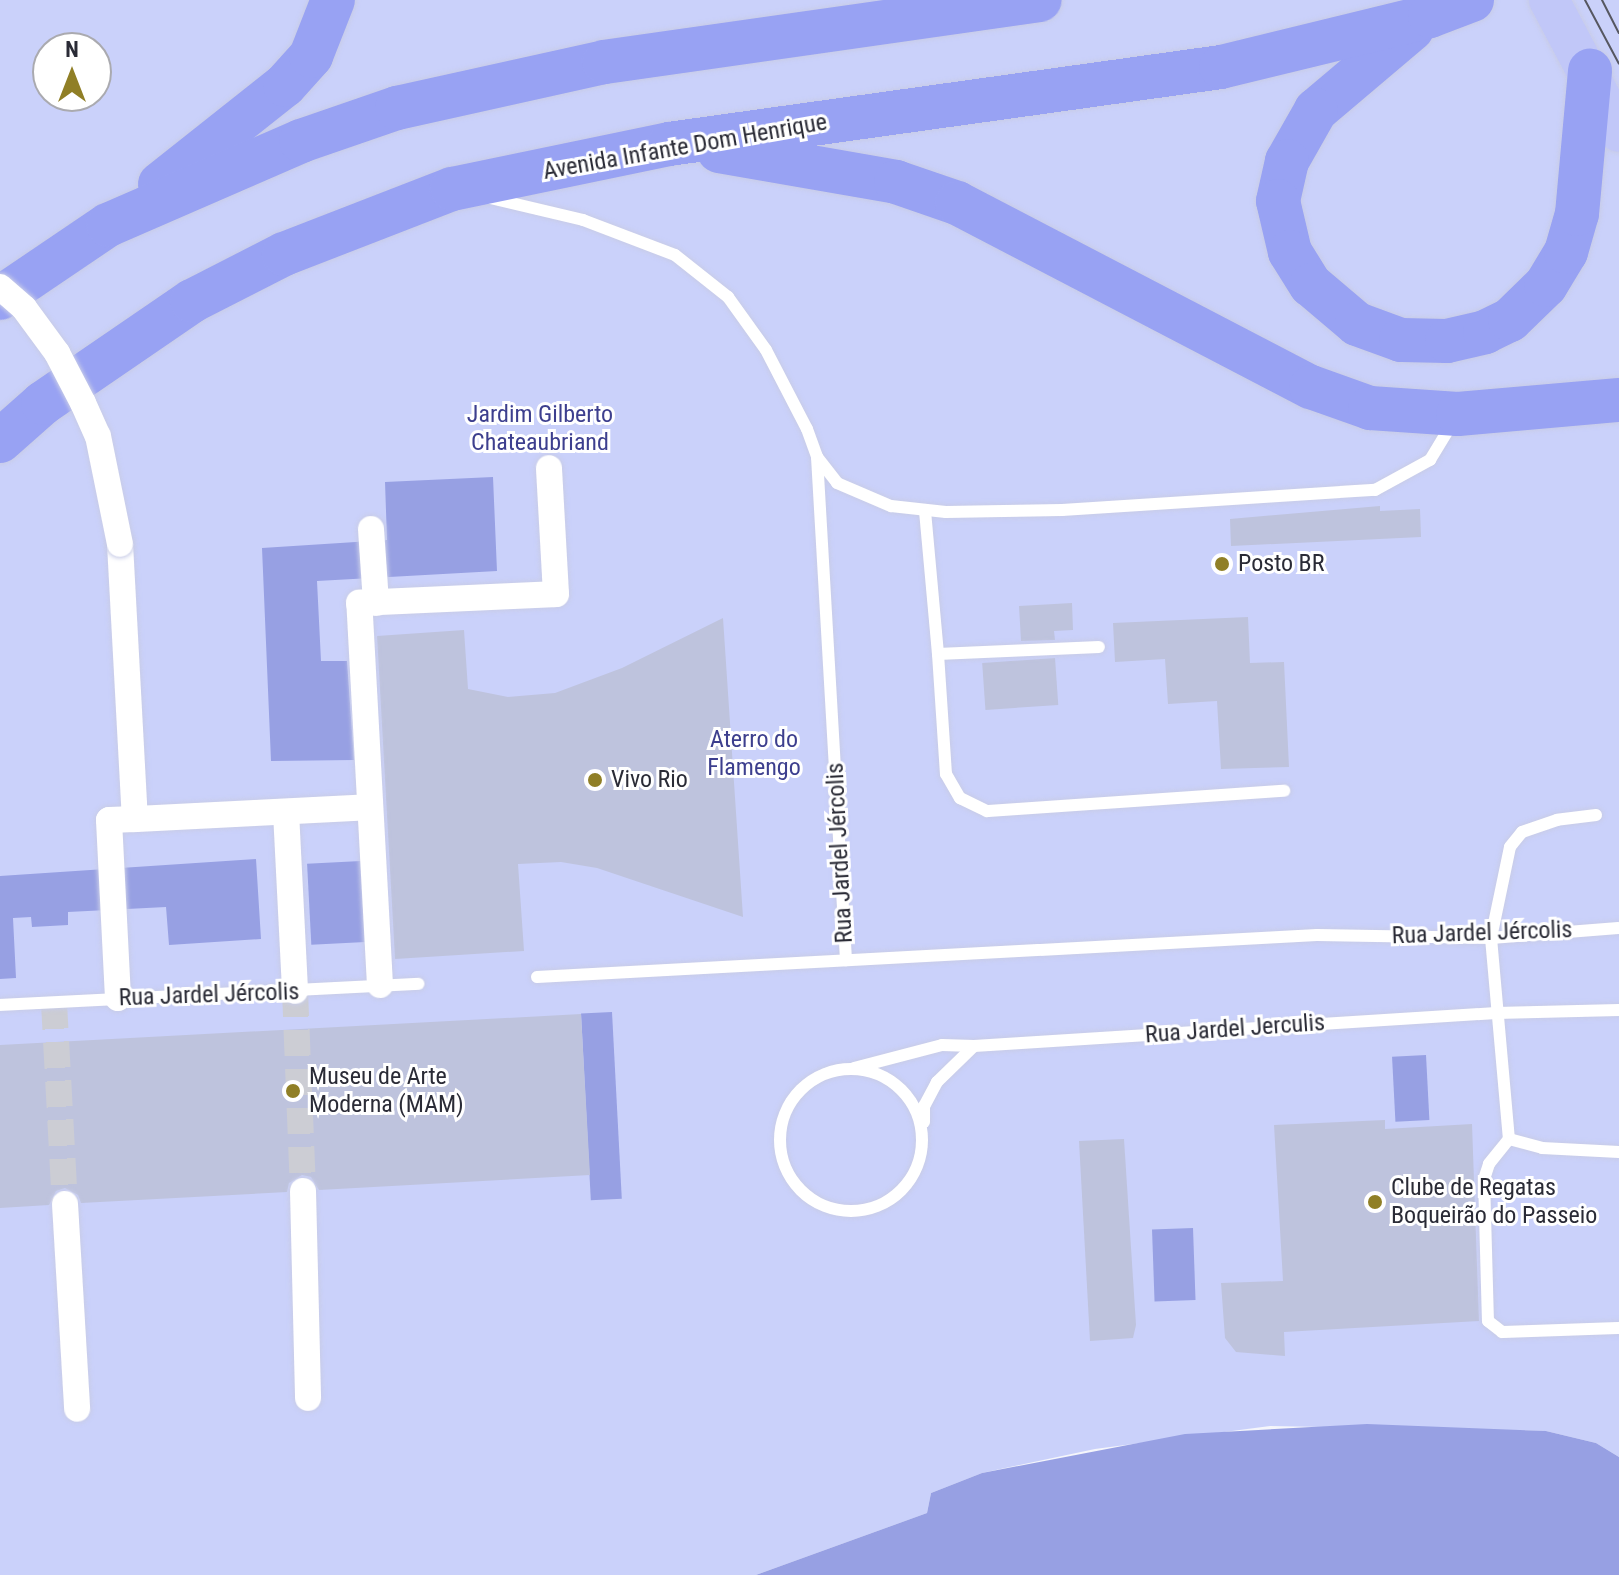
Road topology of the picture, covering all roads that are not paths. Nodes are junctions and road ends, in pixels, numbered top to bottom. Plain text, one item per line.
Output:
1 (333, 0) edge
2 (886, 0) edge
3 (1040, 0) edge
4 (1549, 0) edge
5 (1448, 9) edge
6 (836, 29) junction
7 (1590, 71) junction
8 (1619, 132) edge
9 (669, 144) junction
10 (452, 189) junction
11 (108, 225) junction
12 (0, 287) edge
13 (0, 298) edge
14 (1619, 400) edge
15 (1458, 414) junction
16 (0, 441) edge
17 (817, 457) junction
18 (549, 468) dead end
19 (925, 511) junction
20 (372, 533) dead end
21 (375, 591) junction
22 (1099, 647) dead end
23 (938, 654) junction
24 (1284, 791) dead end
25 (370, 807) junction
26 (286, 812) junction
27 (1596, 815) dead end
28 (135, 819) junction
29 (1619, 928) edge
30 (1491, 938) junction
31 (846, 960) junction
32 (537, 977) dead end
33 (418, 984) dead end
34 (380, 985) junction
35 (295, 991) junction
36 (118, 998) junction
37 (0, 1005) edge
38 (1619, 1010) edge
39 (1496, 1013) junction
40 (974, 1046) junction
41 (851, 1068) junction
42 (923, 1137) junction
43 (1509, 1139) junction
44 (1619, 1152) edge
45 (303, 1191) tunnel mouth
46 (65, 1204) tunnel mouth
47 (1619, 1328) edge
48 (308, 1398) dead end
49 (77, 1409) dead end

1 - 11 highway
2 - 6 highway
3 - 6 highway
4 - 7 main road
5 - 7 highway
5 - 9 highway, Avenida Infante Dom Henrique
6 - 11 highway
7 - 8 main road
9 - 10 highway, Avenida Infante Dom Henrique
9 - 15 highway
10 - 16 highway, Avenida Infante Dom Henrique
10 - 17 lane, Rua Jardel Jércolis
11 - 13 highway
12 - 28 street, bridge
14 - 15 highway
15 - 19 lane
17 - 19 lane
17 - 31 lane, Rua Jardel Jércolis
18 - 21 street
19 - 23 lane
20 - 21 street
21 - 25 street
22 - 23 lane
23 - 24 lane
25 - 26 street
25 - 34 street
26 - 28 street
26 - 35 street
27 - 30 lane
28 - 36 street
29 - 30 lane, Rua Jardel Jércolis
30 - 31 lane, Rua Jardel Jércolis
30 - 39 lane
31 - 32 lane, Rua Jardel Jércolis
33 - 34 lane, Rua Jardel Jércolis
34 - 35 lane, Rua Jardel Jércolis
35 - 36 lane, Rua Jardel Jércolis
36 - 37 lane, Rua Jardel Jércolis
38 - 39 lane, Rua Jardel Jerculis
39 - 40 lane, Rua Jardel Jerculis
39 - 43 lane
40 - 41 lane, Rua Jardel Jerculis
40 - 42 lane
41 - 42 lane
41 - 42 lane
43 - 44 lane
43 - 47 lane
45 - 48 street
46 - 49 street

